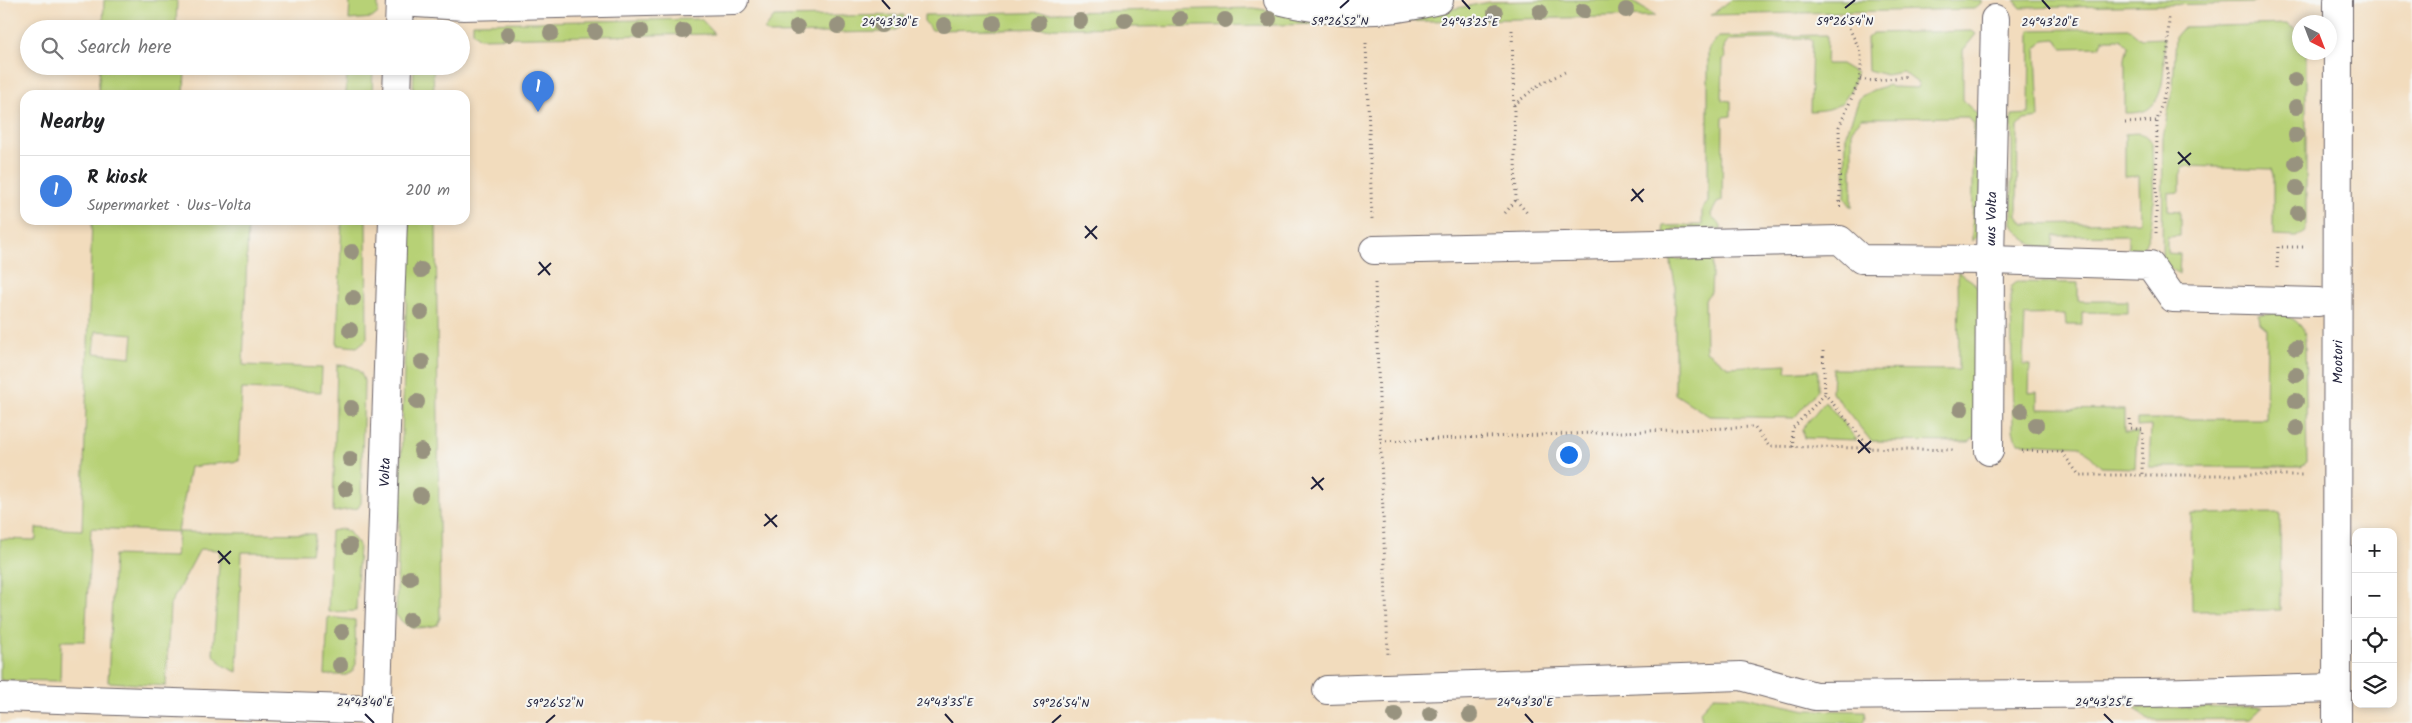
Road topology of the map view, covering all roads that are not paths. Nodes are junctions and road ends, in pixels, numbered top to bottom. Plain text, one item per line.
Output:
1 (734, 0) edge
2 (1278, 0) edge
3 (1438, 0) edge
4 (2338, 0) edge
5 (399, 10) edge
6 (1996, 19) dead end
7 (398, 75) edge
8 (397, 90) edge
9 (393, 225) edge
10 (1374, 250) dead end
11 (1990, 260) junction
12 (2318, 302) dead end
13 (1989, 451) dead end
14 (2337, 688) junction
15 (1327, 690) dead end
16 (0, 696) edge
17 (208, 714) edge
18 (377, 716) edge
19 (2336, 723) edge

1 - 5 street
2 - 3 street
4 - 14 street, Mootori
6 - 11 street, uus Volta
7 - 8 street
9 - 18 street, Volta
10 - 11 street, uus Volta
11 - 12 street
11 - 13 street
14 - 15 street
14 - 19 street, Mootori
16 - 17 street
17 - 18 street

